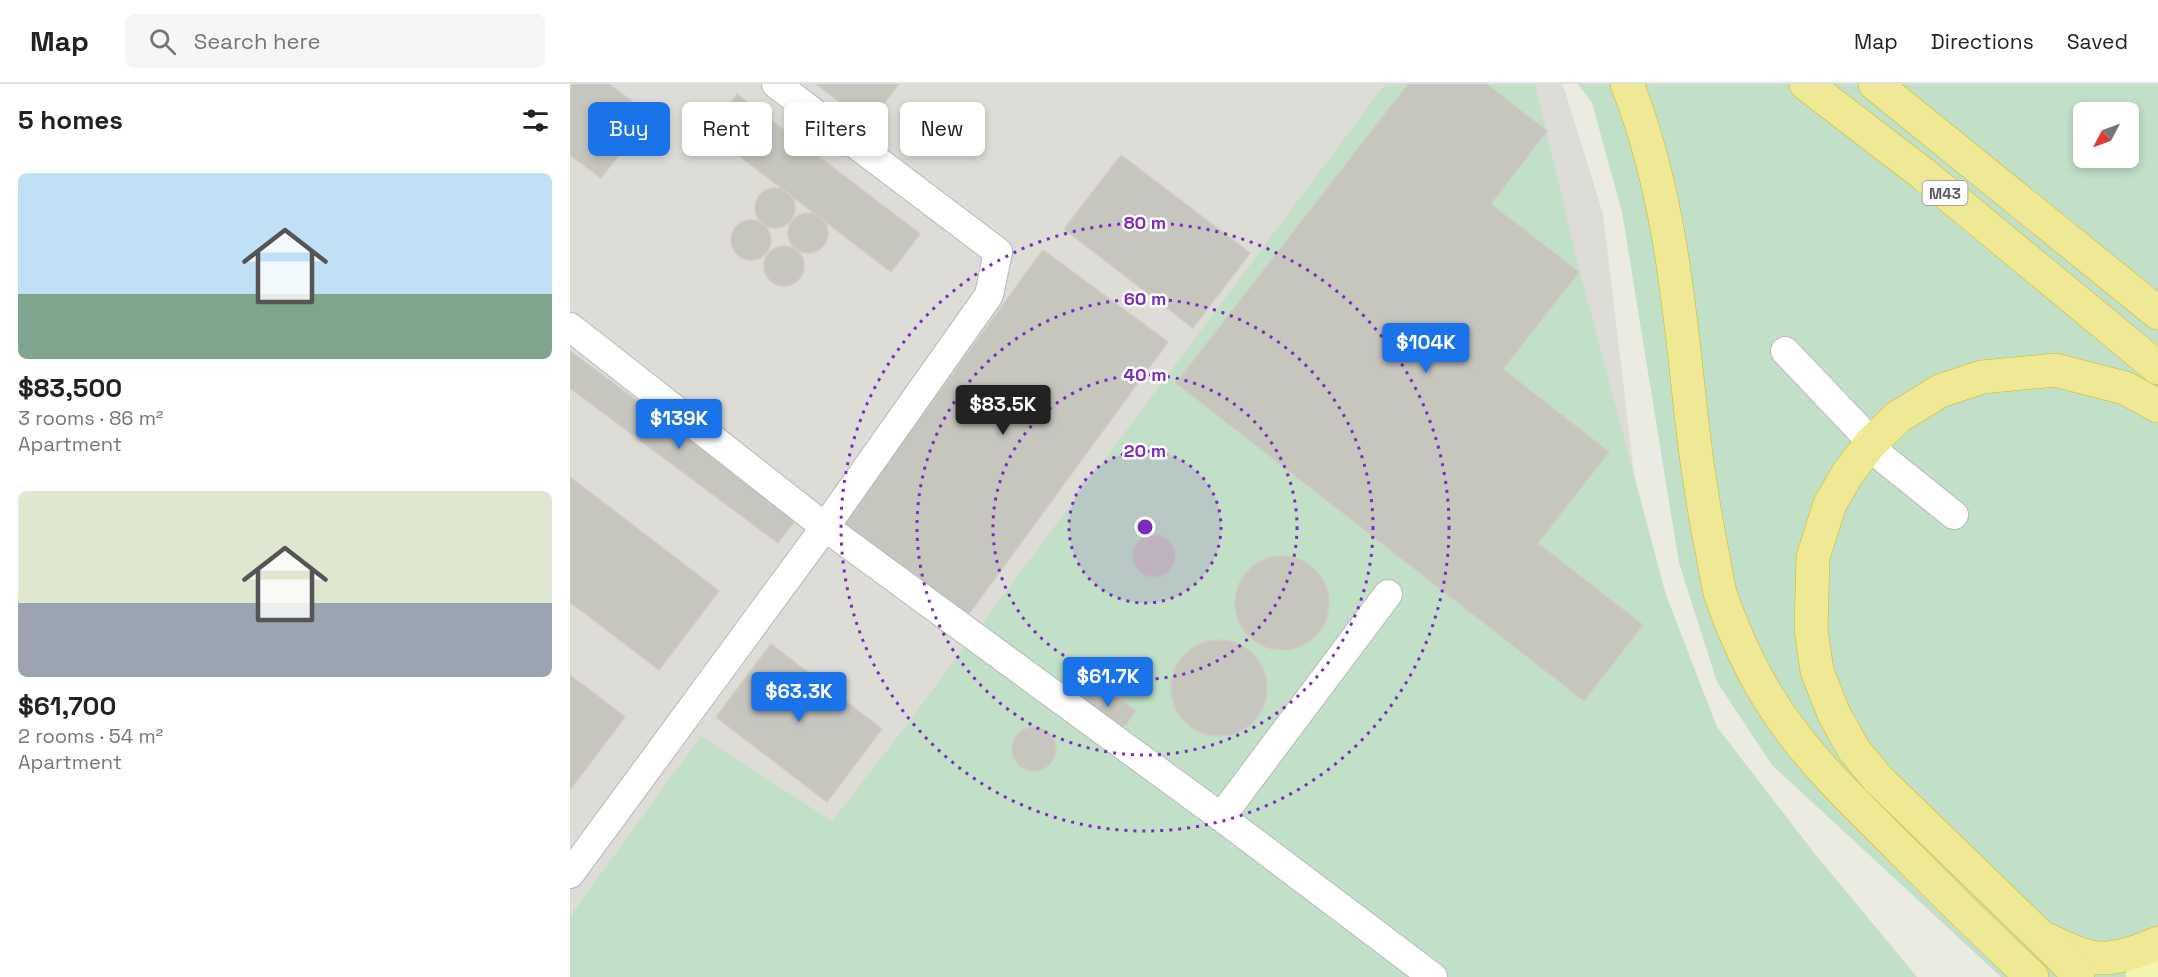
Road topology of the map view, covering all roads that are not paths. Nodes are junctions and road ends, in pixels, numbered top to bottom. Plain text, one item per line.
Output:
1 (776, 84) edge
2 (1627, 84) edge
3 (1806, 84) edge
4 (1875, 84) edge
5 (2158, 313) edge
6 (570, 327) edge
7 (1785, 351) dead end
8 (2158, 369) edge
9 (2158, 406) edge
10 (1871, 443) junction
11 (1954, 514) dead end
12 (825, 527) junction
13 (1388, 594) dead end
14 (1221, 818) junction
15 (570, 874) edge
16 (2040, 936) junction
17 (2158, 943) edge
18 (2158, 959) edge
19 (1433, 977) edge
20 (2032, 977) edge
21 (2078, 977) edge
22 (2142, 977) edge

1 - 12 lane
2 - 20 highway
3 - 8 highway, M43
4 - 5 highway, M43
6 - 12 lane
7 - 10 lane
9 - 10 highway
10 - 11 lane
10 - 16 highway
12 - 14 lane
12 - 15 lane
13 - 14 lane
14 - 19 lane
16 - 17 highway
16 - 21 highway
18 - 22 main road

